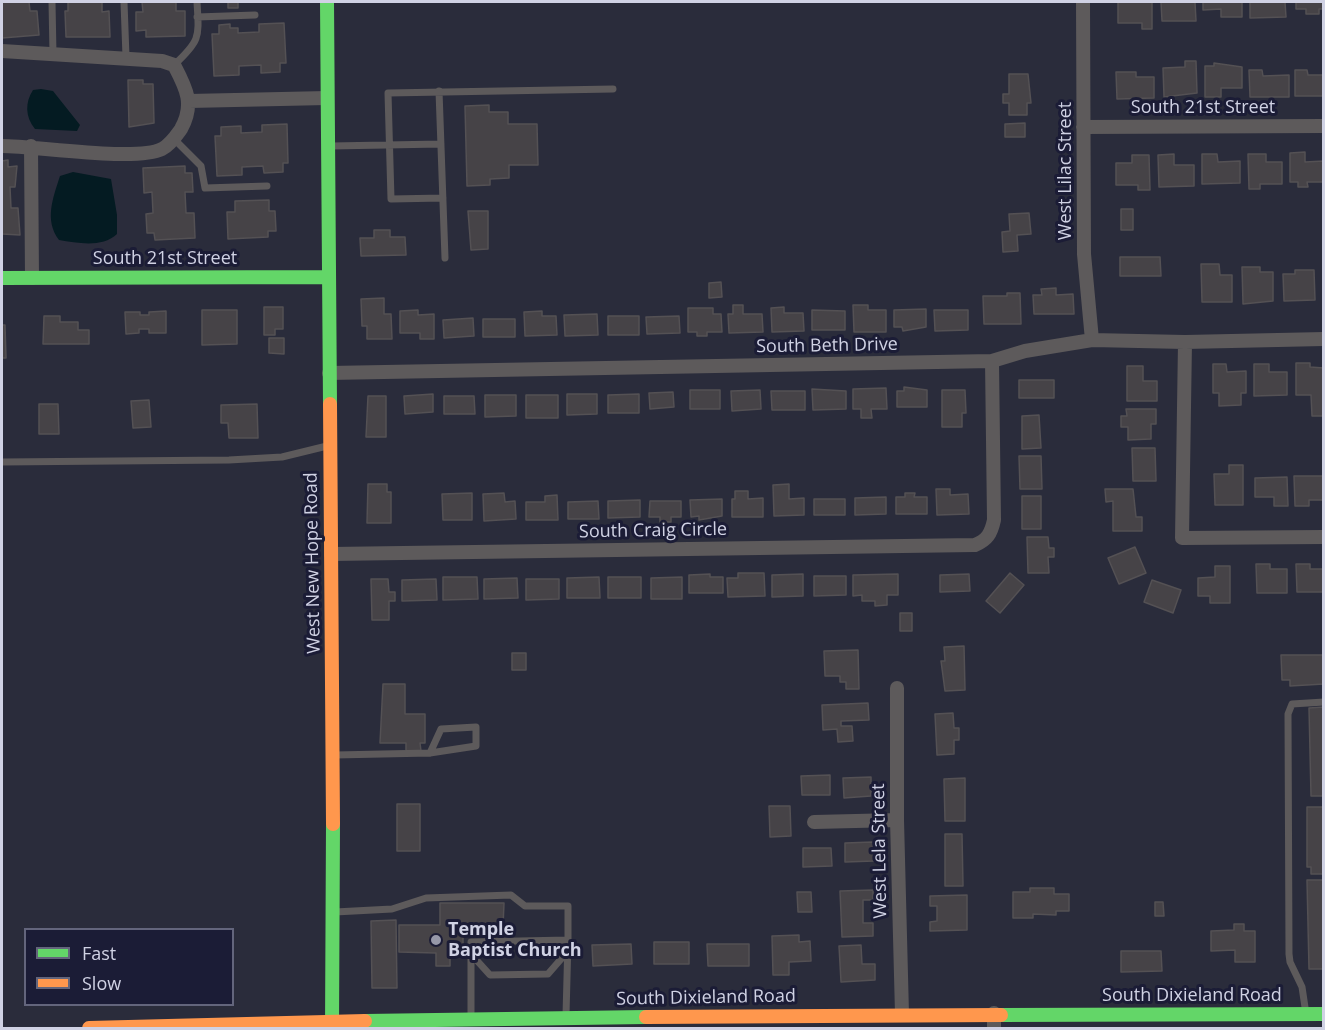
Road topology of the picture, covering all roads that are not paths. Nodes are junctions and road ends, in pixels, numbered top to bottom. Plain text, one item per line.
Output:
1 (51, 2) edge
2 (124, 2) edge
3 (196, 2) edge
4 (327, 2) edge
5 (1083, 2) edge
6 (255, 15) dead end
7 (197, 17) junction
8 (2, 51) edge
9 (53, 54) junction
10 (126, 57) junction
11 (174, 65) junction
12 (613, 88) dead end
13 (439, 91) junction
14 (327, 98) junction
15 (189, 101) junction
16 (1323, 126) edge
17 (1083, 127) junction
18 (174, 139) junction
19 (441, 144) junction
20 (389, 145) junction
21 (2, 146) edge
22 (31, 146) junction
23 (328, 146) junction
24 (267, 186) dead end
25 (443, 198) junction
26 (445, 258) dead end
27 (329, 277) junction
28 (2, 278) edge
29 (32, 278) junction
30 (1323, 339) edge
31 (1092, 340) junction
32 (1185, 342) junction
33 (992, 361) junction
34 (329, 374) junction
35 (330, 446) junction
36 (2, 462) edge
37 (1323, 537) edge
38 (331, 554) junction
39 (897, 688) dead end
40 (1323, 702) edge
41 (430, 753) junction
42 (333, 755) junction
43 (897, 820) junction
44 (814, 822) dead end
45 (334, 912) junction
46 (568, 940) junction
47 (567, 951) junction
48 (471, 954) junction
49 (994, 1013) junction
50 (902, 1014) junction
51 (1306, 1014) junction
52 (1323, 1014) edge
53 (471, 1018) junction
54 (566, 1018) junction
55 (501, 1023) edge
56 (332, 1024) edge
57 (89, 1029) edge
58 (994, 1029) edge

1 - 9 lane
2 - 10 lane
3 - 7 lane
4 - 14 main road, West New Hope Road
5 - 17 street, West Lilac Street
6 - 7 lane
7 - 11 lane
8 - 9 street
9 - 10 street
10 - 11 street
11 - 15 street
12 - 13 lane
13 - 19 lane
13 - 20 lane
14 - 15 street
14 - 23 main road, West New Hope Road
15 - 18 street
16 - 17 street, South 21st Street
17 - 31 street, West Lilac Street
18 - 22 street
18 - 24 lane
19 - 20 lane
19 - 25 lane
20 - 23 lane
20 - 25 lane
21 - 22 street
22 - 29 street
23 - 27 main road, West New Hope Road
25 - 26 lane
27 - 29 main road, South 21st Street
27 - 34 main road, West New Hope Road
28 - 29 main road, South 21st Street
30 - 32 street, South Beth Drive
31 - 32 street, South Beth Drive
31 - 33 street, South Beth Drive
32 - 37 street
33 - 34 street, South Beth Drive
33 - 38 street, South Craig Circle
34 - 35 main road, West New Hope Road
35 - 36 lane
35 - 38 main road, West New Hope Road
38 - 42 main road, West New Hope Road
39 - 43 street, West Lela Street
40 - 51 lane
41 - 41 lane
41 - 42 lane
42 - 45 main road, West New Hope Road
43 - 44 street
43 - 50 street, West Lela Street
45 - 46 lane
45 - 56 main road, West New Hope Road
46 - 47 lane
46 - 48 lane
47 - 48 lane
47 - 54 lane
48 - 53 lane
49 - 50 main road, South Dixieland Road
49 - 51 main road, South Dixieland Road
49 - 58 street
50 - 54 main road, South Dixieland Road
51 - 52 main road, South Dixieland Road
53 - 55 main road, South Dixieland Road
53 - 56 main road, South Dixieland Road
54 - 55 main road, South Dixieland Road
56 - 57 main road, South Dixieland Road

